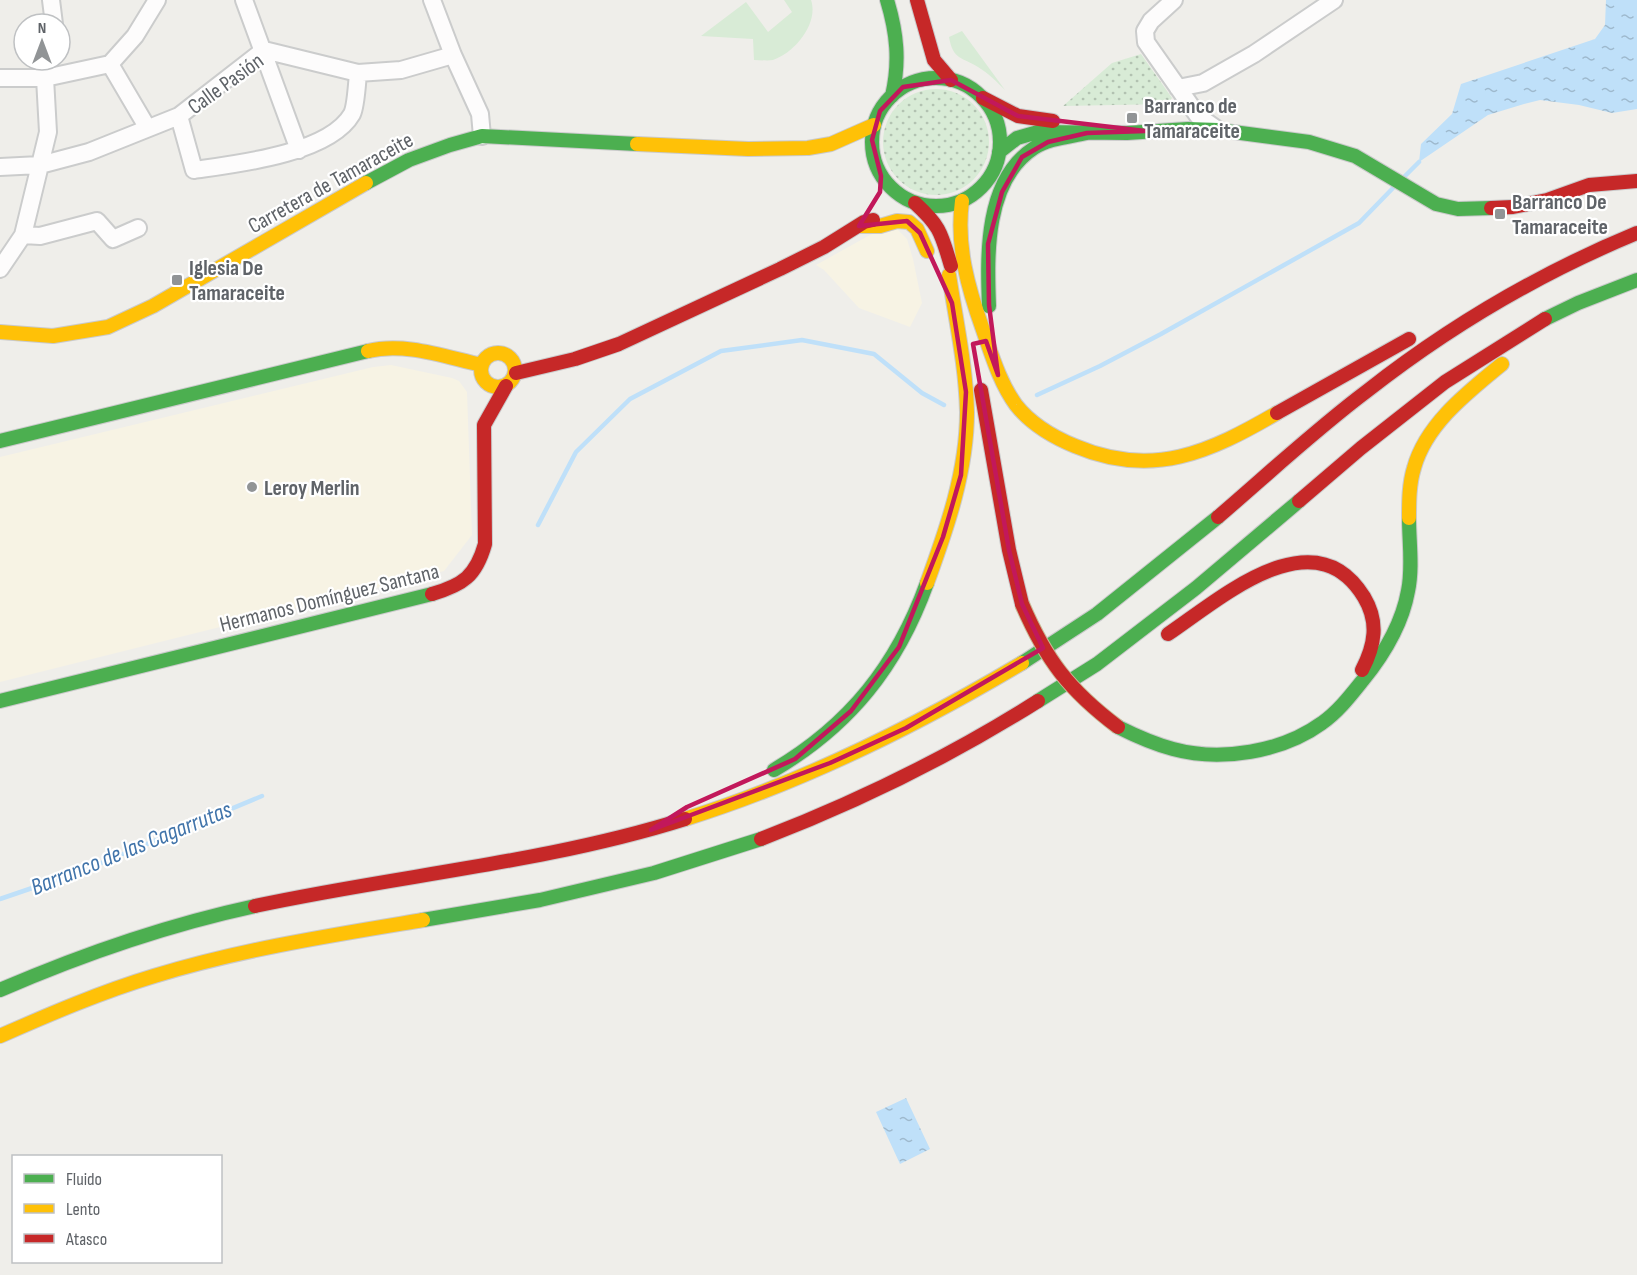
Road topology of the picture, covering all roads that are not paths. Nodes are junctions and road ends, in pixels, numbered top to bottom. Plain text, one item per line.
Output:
1 (157, 0) edge
2 (244, 0) edge
3 (432, 0) edge
4 (887, 0) edge
5 (917, 0) edge
6 (1174, 0) edge
7 (1334, 0) edge
8 (264, 50) junction
9 (453, 54) junction
10 (110, 64) junction
11 (72, 69) edge
12 (47, 72) edge
13 (55, 72) edge
14 (358, 73) junction
15 (0, 78) edge
16 (951, 80) junction
17 (1178, 88) junction
18 (892, 96) junction
19 (983, 98) junction
20 (179, 116) junction
21 (874, 125) junction
22 (147, 127) junction
23 (1218, 130) junction
24 (1145, 131) junction
25 (1087, 133) junction
26 (482, 136) junction
27 (299, 150) junction
28 (999, 152) junction
29 (40, 165) junction
30 (0, 167) edge
31 (881, 176) junction
32 (1637, 181) edge
33 (880, 192) dead end
34 (962, 201) junction
35 (914, 203) junction
36 (874, 205) dead end
37 (861, 224) junction
38 (1637, 226) edge
39 (138, 228) dead end
40 (1637, 233) edge
41 (23, 235) junction
42 (1613, 237) junction
43 (949, 259) junction
44 (0, 269) edge
45 (1631, 282) edge
46 (971, 298) junction
47 (952, 303) junction
48 (1449, 316) dead end
49 (967, 320) junction
50 (0, 332) edge
51 (1419, 333) dead end
52 (1516, 353) dead end
53 (482, 365) junction
54 (516, 373) junction
55 (998, 375) junction
56 (506, 386) junction
57 (0, 441) edge
58 (1158, 640) dead end
59 (1101, 678) dead end
60 (0, 701) edge
61 (1338, 709) junction
62 (824, 814) junction
63 (651, 830) junction
64 (0, 990) edge
65 (0, 1036) edge

1 - 10 street
2 - 8 street
3 - 9 street
4 - 18 main road
5 - 16 main road
6 - 17 street
7 - 17 street
8 - 14 street, Calle Pasión
8 - 20 street, Calle Pasión
8 - 27 street
9 - 14 street, Calle Pasión
9 - 26 street
10 - 11 street
10 - 22 street
12 - 15 street
13 - 29 street
14 - 27 street
16 - 18 main road
16 - 19 main road
17 - 23 street
18 - 21 main road
19 - 24 main road
19 - 28 main road
20 - 22 street, Calle Pasión
20 - 27 street
21 - 26 main road, Carretera de Tamaraceite
21 - 31 main road
22 - 29 street, Calle Pasión
23 - 24 main road
23 - 32 main road
24 - 25 main road
25 - 28 main road
25 - 55 main road
26 - 50 main road, Carretera de Tamaraceite
28 - 34 main road
29 - 30 street, Calle Pasión
29 - 41 street
31 - 33 main road
31 - 35 main road
34 - 35 main road
34 - 46 main road
35 - 37 main road
35 - 43 main road
36 - 37 main road
37 - 47 main road
37 - 54 main road
38 - 42 main road
39 - 41 street
40 - 42 main road
41 - 44 street
42 - 48 main road
42 - 63 main road
43 - 47 main road
43 - 49 main road
45 - 62 main road
46 - 49 main road
46 - 55 main road
47 - 63 main road
49 - 61 main road, bridge
51 - 55 main road
52 - 61 main road
53 - 54 main road
53 - 56 main road
53 - 57 main road
54 - 56 main road
56 - 60 main road, Hermanos Domínguez Santana
58 - 61 main road
59 - 62 main road
62 - 65 main road
63 - 64 main road

